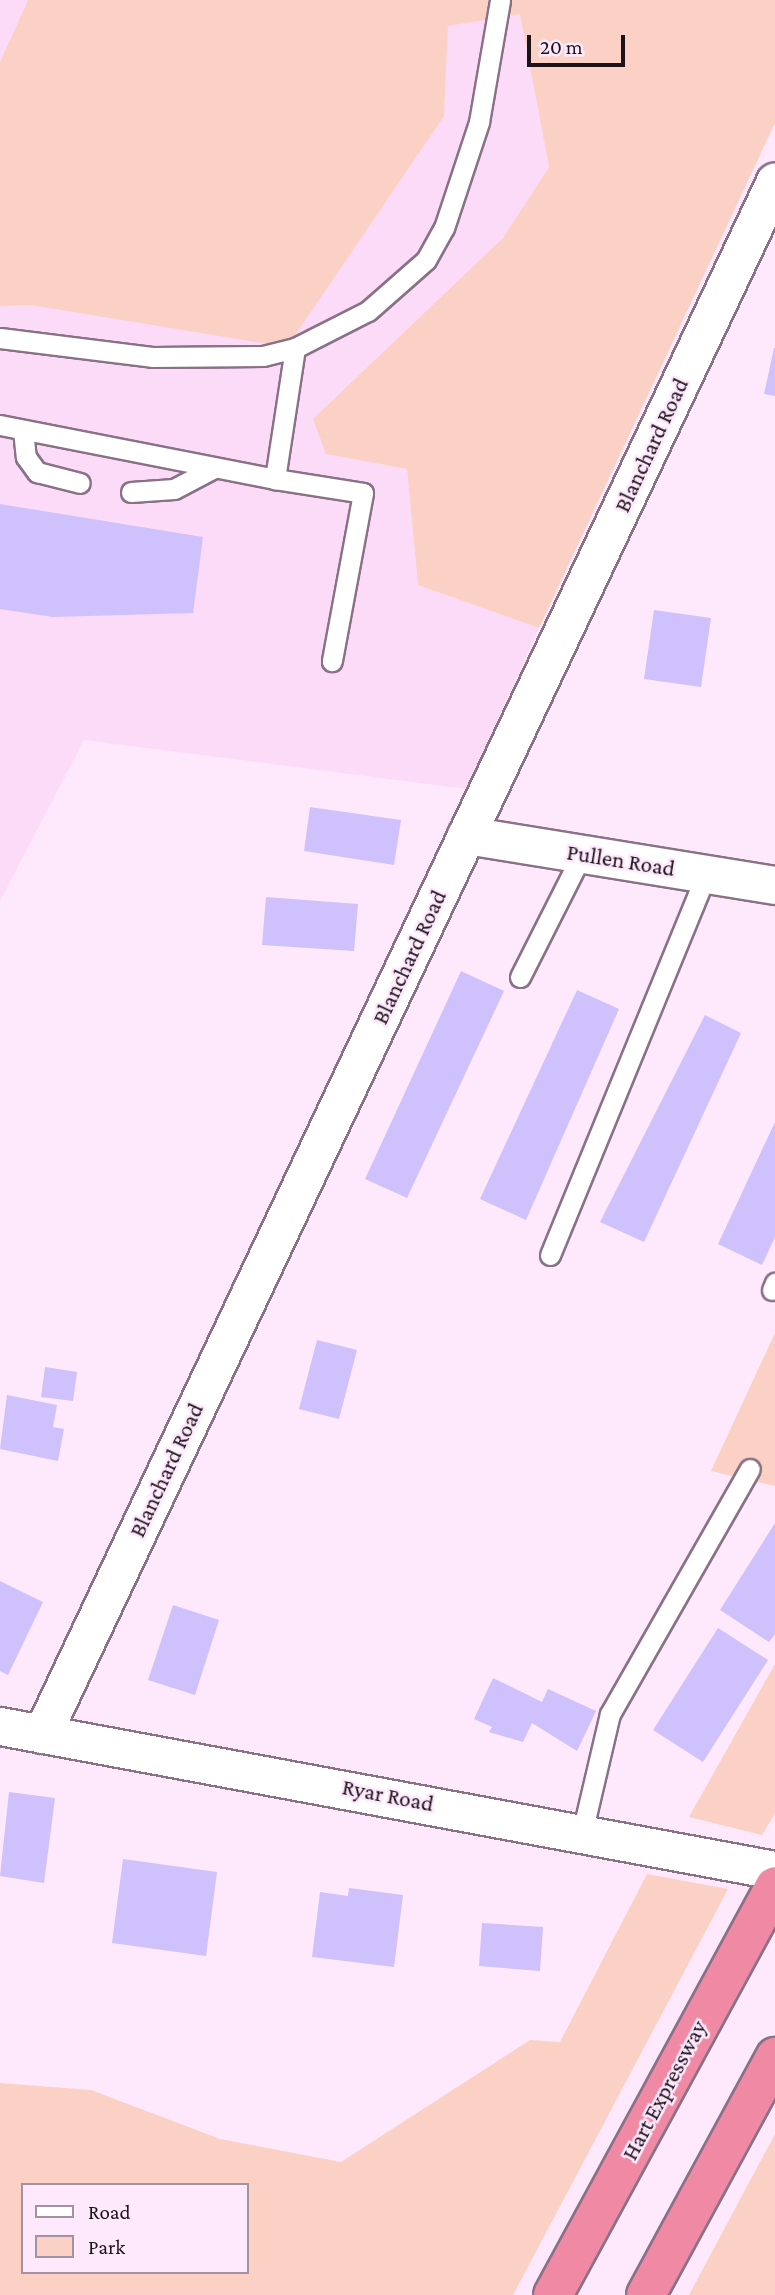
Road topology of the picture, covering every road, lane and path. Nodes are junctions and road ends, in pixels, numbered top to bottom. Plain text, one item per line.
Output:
1 (500, 0) edge
2 (775, 181) edge
3 (0, 338) edge
4 (295, 348) junction
5 (0, 425) edge
6 (23, 430) junction
7 (214, 468) junction
8 (275, 479) junction
9 (80, 483) dead end
10 (131, 492) dead end
11 (332, 661) dead end
12 (466, 835) junction
13 (582, 854) junction
14 (706, 874) junction
15 (775, 885) edge
16 (520, 977) dead end
17 (550, 1255) dead end
18 (750, 1469) dead end
19 (0, 1726) edge
20 (42, 1734) junction
21 (582, 1833) junction
22 (775, 1870) edge
23 (775, 1886) edge
24 (775, 2057) edge
25 (553, 2295) edge
26 (646, 2295) edge

1 - 4 lane
2 - 12 street, Blanchard Road
3 - 4 lane
4 - 8 lane
5 - 6 lane
6 - 7 lane
6 - 9 lane
7 - 8 lane
7 - 10 lane
8 - 11 lane
12 - 13 street, Pullen Road
12 - 20 street, Blanchard Road
13 - 14 street, Pullen Road
13 - 16 lane
14 - 15 street, Pullen Road
14 - 17 lane
18 - 21 lane
19 - 20 street, Ryar Road
20 - 21 street, Ryar Road
21 - 22 street, Ryar Road
23 - 25 highway, Hart Expressway
24 - 26 highway

